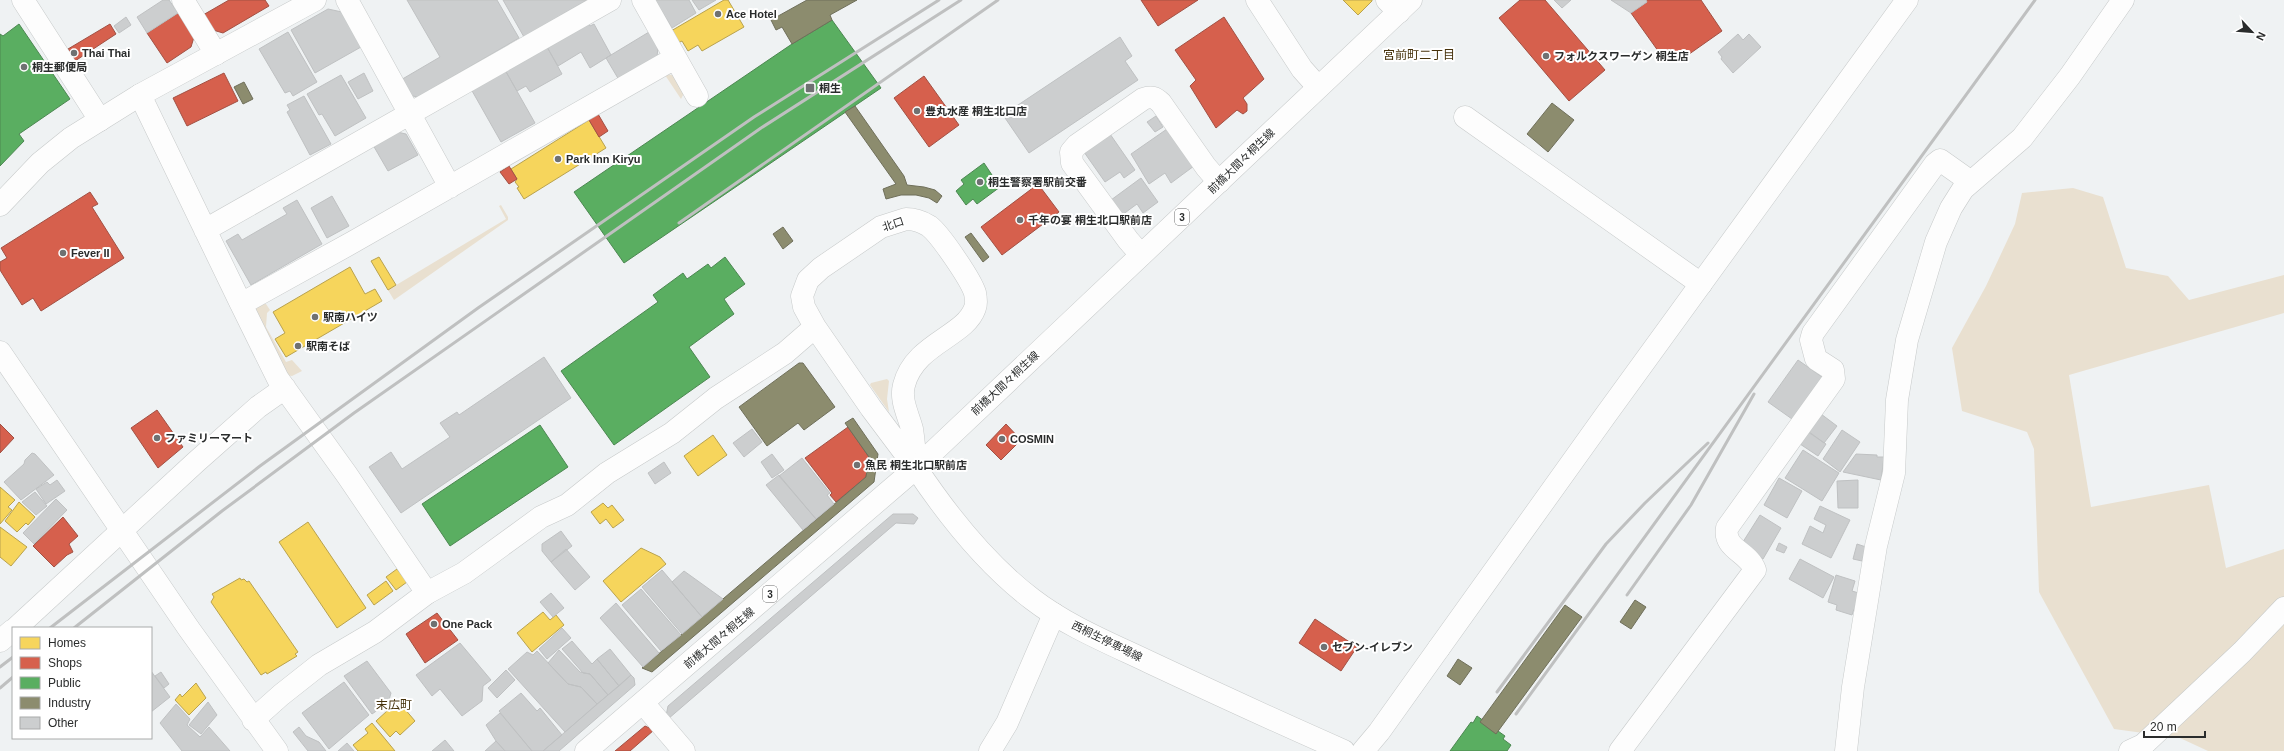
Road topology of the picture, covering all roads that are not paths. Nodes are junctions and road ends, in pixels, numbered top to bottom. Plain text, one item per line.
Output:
1 (23, 0) edge
2 (183, 0) edge
3 (315, 0) edge
4 (347, 0) edge
5 (610, 0) edge
6 (643, 0) edge
7 (1257, 0) edge
8 (1907, 0) edge
9 (2123, 0) edge
10 (1399, 4) edge
11 (216, 54) junction
12 (675, 58) junction
13 (1318, 87) junction
14 (140, 95) junction
15 (698, 96) dead end
16 (410, 113) junction
17 (1465, 117) dead end
18 (100, 120) junction
19 (1219, 182) junction
20 (1969, 183) junction
21 (450, 187) junction
22 (0, 205) edge
23 (205, 230) junction
24 (1141, 255) junction
25 (1701, 284) junction
26 (241, 304) junction
27 (815, 327) junction
28 (0, 352) edge
29 (285, 388) junction
30 (916, 468) junction
31 (121, 529) junction
32 (427, 593) junction
33 (2284, 608) edge
34 (1054, 614) junction
35 (17, 627) edge
36 (12, 631) edge
37 (0, 641) edge
38 (643, 703) junction
39 (253, 720) junction
40 (277, 751) edge
41 (586, 751) edge
42 (684, 751) edge
43 (990, 751) edge
44 (1344, 751) edge
45 (1363, 751) edge
46 (1620, 751) edge
47 (1846, 751) edge
48 (2130, 751) edge

1 - 18 street
2 - 11 street
3 - 11 street
4 - 16 street
5 - 16 street
6 - 12 street
7 - 13 street
8 - 25 street
9 - 20 street
10 - 13 street, 前橋大間々桐生線 / 3
11 - 14 street
12 - 15 street
12 - 21 street
13 - 19 street, 前橋大間々桐生線 / 3
14 - 18 street
14 - 23 street
16 - 21 street
16 - 23 street
17 - 25 street
18 - 22 street
19 - 24 street, 前橋大間々桐生線 / 3
19 - 24 street
20 - 46 street
20 - 47 street
21 - 26 street
23 - 26 street
24 - 30 street, 前橋大間々桐生線 / 3
25 - 45 street
26 - 29 street
27 - 30 street, 北口 / 北口
27 - 30 street, 北口 / 北口
27 - 32 street
28 - 31 street
29 - 31 street
29 - 32 street
30 - 34 street, 西桐生停車場線
30 - 38 street, 前橋大間々桐生線 / 3
31 - 35 street
31 - 39 street
32 - 39 street
33 - 48 street
34 - 43 street
34 - 44 street, 西桐生停車場線
36 - 37 street
38 - 41 street, 前橋大間々桐生線 / 3
38 - 42 street
39 - 40 street

